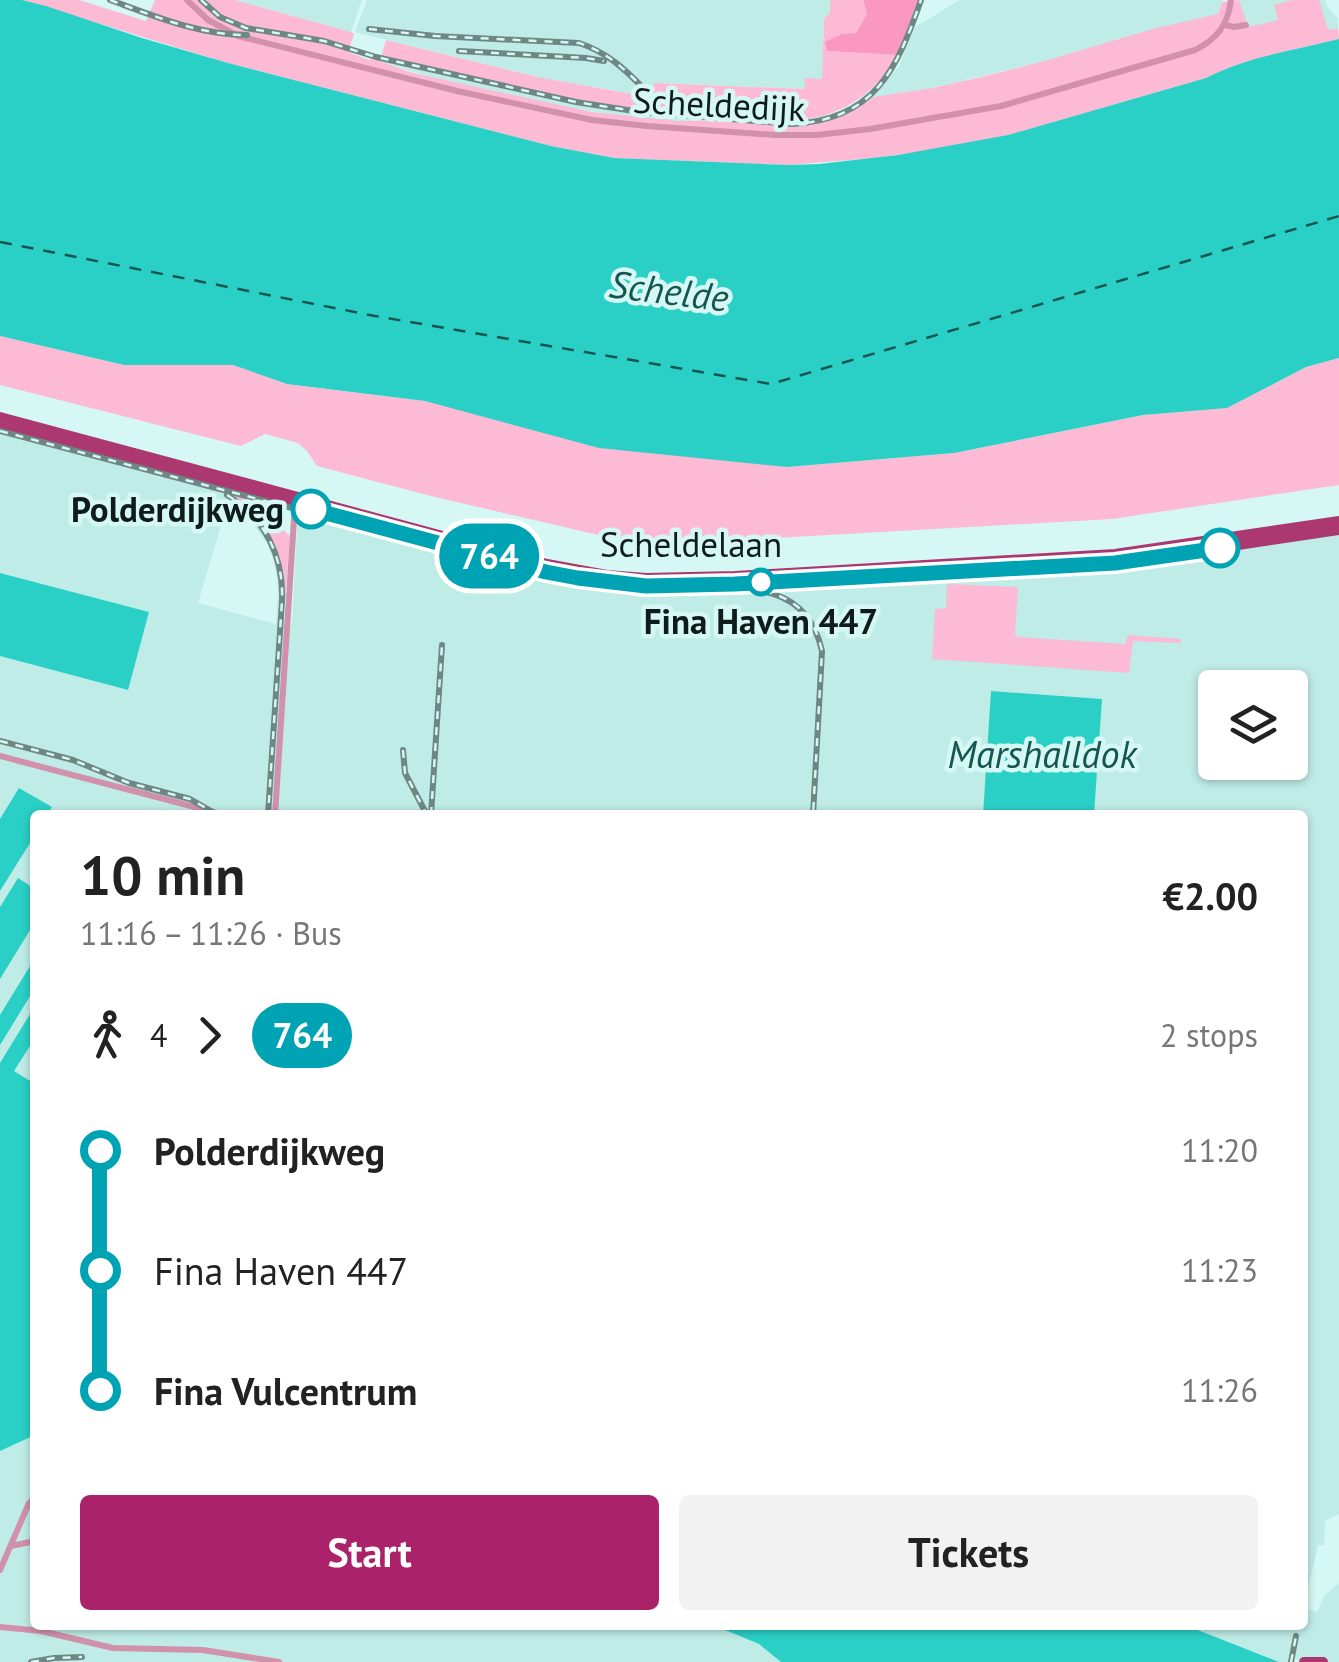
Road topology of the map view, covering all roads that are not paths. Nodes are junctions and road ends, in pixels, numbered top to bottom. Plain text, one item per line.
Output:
1 (186, 0) edge
2 (1230, 0) edge
3 (1225, 25) junction
4 (1246, 25) dead end
5 (0, 417) edge
6 (0, 427) edge
7 (295, 501) junction
8 (1339, 521) edge
9 (1308, 530) junction
10 (1339, 530) edge
11 (0, 756) edge
12 (206, 810) edge
13 (274, 810) edge
14 (30, 1504) edge
15 (30, 1543) edge
16 (10, 1546) junction
17 (0, 1570) edge
18 (0, 1629) edge
19 (279, 1662) edge
20 (1304, 1662) edge
21 (1323, 1662) edge

1 - 3 street, Scheldedijk
2 - 3 street
3 - 4 street
5 - 7 main road, Scheldelaan
6 - 7 main road, Scheldelaan
7 - 9 main road, Scheldelaan
7 - 13 street
8 - 9 main road, Scheldelaan
9 - 10 main road, Scheldelaan
11 - 12 street
14 - 16 street
15 - 16 street
16 - 17 street
18 - 19 street
20 - 21 main road

